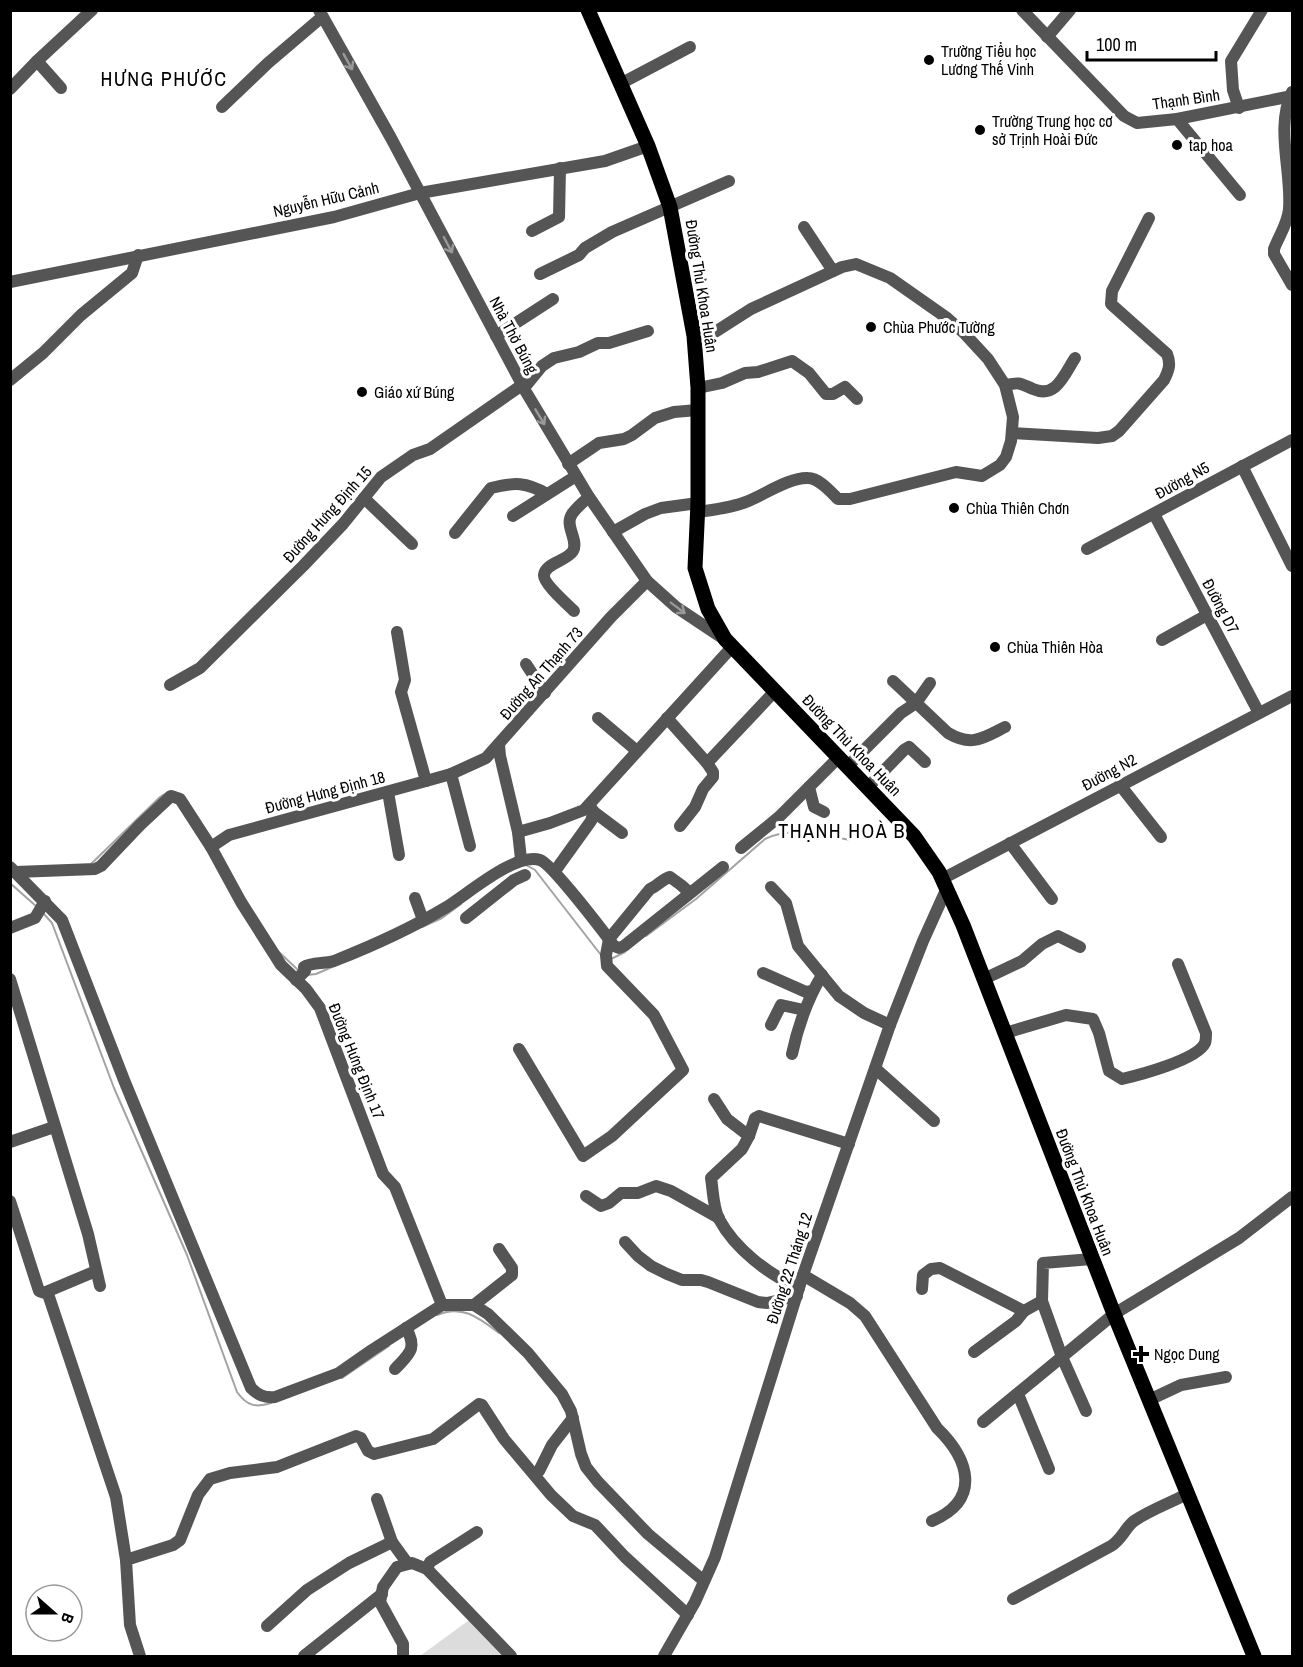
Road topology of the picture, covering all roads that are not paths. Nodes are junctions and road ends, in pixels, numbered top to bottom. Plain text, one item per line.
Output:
1 (92, 10) edge
2 (588, 10) edge
3 (1022, 10) edge
4 (1070, 10) edge
5 (1262, 10) edge
6 (321, 14) edge
7 (1047, 37) junction
8 (690, 47) dead end
9 (37, 61) junction
10 (620, 84) junction
11 (61, 88) dead end
12 (10, 89) edge
13 (1292, 94) edge
14 (222, 107) dead end
15 (1239, 108) junction
16 (1177, 119) junction
17 (648, 146) junction
18 (560, 168) junction
19 (729, 181) dead end
20 (420, 193) junction
21 (1240, 195) dead end
22 (670, 207) junction
23 (1149, 218) dead end
24 (804, 227) dead end
25 (532, 231) dead end
26 (138, 255) junction
27 (833, 271) junction
28 (540, 274) dead end
29 (1291, 279) edge
30 (10, 282) edge
31 (554, 299) dead end
32 (648, 331) dead end
33 (496, 336) junction
34 (694, 336) junction
35 (1075, 358) dead end
36 (10, 380) edge
37 (1005, 385) junction
38 (523, 387) junction
39 (698, 388) junction
40 (857, 399) dead end
41 (698, 410) junction
42 (1012, 433) junction
43 (1293, 440) edge
44 (568, 464) junction
45 (1242, 466) junction
46 (576, 476) junction
47 (547, 494) junction
48 (589, 497) junction
49 (364, 498) junction
50 (698, 507) junction
51 (1154, 514) junction
52 (513, 516) dead end
53 (613, 532) junction
54 (455, 533) dead end
55 (412, 544) dead end
56 (1087, 549) dead end
57 (1293, 566) edge
58 (647, 581) junction
59 (574, 611) dead end
60 (1207, 615) junction
61 (397, 632) dead end
62 (1161, 640) dead end
63 (728, 643) junction
64 (526, 664) dead end
65 (893, 681) dead end
66 (930, 683) dead end
67 (170, 685) dead end
68 (774, 691) junction
69 (545, 693) junction
70 (1293, 696) edge
71 (916, 703) junction
72 (1259, 713) junction
73 (598, 718) dead end
74 (668, 718) junction
75 (1005, 727) dead end
76 (499, 745) junction
77 (637, 751) junction
78 (844, 761) junction
79 (925, 762) dead end
80 (707, 763) junction
81 (451, 774) junction
82 (426, 781) junction
83 (1120, 785) junction
84 (808, 787) junction
85 (868, 787) junction
86 (388, 792) junction
87 (592, 809) junction
88 (824, 812) dead end
89 (680, 826) dead end
90 (518, 832) junction
91 (622, 833) dead end
92 (1161, 837) dead end
93 (1010, 843) junction
94 (470, 846) dead end
95 (211, 847) junction
96 (741, 848) dead end
97 (399, 855) dead end
98 (521, 860) junction
99 (723, 867) dead end
100 (13, 869) edge
101 (555, 871) junction
102 (513, 873) junction
103 (944, 885) junction
104 (771, 887) dead end
105 (690, 893) junction
106 (415, 898) dead end
107 (1052, 899) dead end
108 (43, 904) junction
109 (466, 918) dead end
110 (423, 920) junction
111 (10, 928) edge
112 (609, 939) junction
113 (1080, 947) dead end
114 (1178, 964) dead end
115 (302, 973) junction
116 (763, 973) dead end
117 (822, 975) junction
118 (10, 979) edge
119 (984, 979) junction
120 (812, 991) junction
121 (804, 1010) junction
122 (771, 1025) dead end
123 (890, 1025) junction
124 (1005, 1033) junction
125 (519, 1049) dead end
126 (792, 1054) dead end
127 (876, 1069) junction
128 (714, 1099) dead end
129 (934, 1121) dead end
130 (54, 1127) junction
131 (749, 1136) junction
132 (10, 1142) edge
133 (849, 1144) junction
134 (586, 1196) dead end
135 (1293, 1197) edge
136 (10, 1201) edge
137 (719, 1218) junction
138 (625, 1242) dead end
139 (499, 1249) dead end
140 (1092, 1259) junction
141 (96, 1271) junction
142 (803, 1275) junction
143 (100, 1286) dead end
144 (922, 1289) dead end
145 (46, 1292) junction
146 (798, 1292) junction
147 (1042, 1301) junction
148 (442, 1305) junction
149 (474, 1305) junction
150 (1024, 1311) junction
151 (1114, 1314) junction
152 (408, 1332) junction
153 (974, 1352) dead end
154 (1062, 1357) junction
155 (395, 1370) dead end
156 (1226, 1377) dead end
157 (1018, 1394) junction
158 (1149, 1400) junction
159 (1086, 1412) dead end
160 (573, 1418) junction
161 (983, 1422) dead end
162 (1049, 1469) dead end
163 (539, 1471) dead end
164 (1187, 1494) junction
165 (377, 1499) dead end
166 (932, 1521) dead end
167 (477, 1532) dead end
168 (392, 1542) junction
169 (126, 1560) junction
170 (408, 1564) junction
171 (427, 1569) junction
172 (704, 1581) junction
173 (382, 1594) junction
174 (1013, 1599) dead end
175 (688, 1615) junction
176 (267, 1626) dead end
177 (140, 1656) edge
178 (304, 1656) edge
179 (403, 1656) edge
180 (511, 1656) edge
181 (664, 1656) edge
182 (1254, 1656) edge

1 - 9 street
2 - 10 main road, Đường Thủ Khoa Huân
3 - 7 street, Thạnh Bình
4 - 7 street
5 - 15 street
6 - 14 street
6 -> 20 street, Nhà Thờ Búng
7 - 16 street, Thạnh Bình
8 - 10 street
9 - 11 street
9 - 12 street
10 - 17 main road, Đường Thủ Khoa Huân
13 - 15 street, Thạnh Bình
13 - 29 street
15 - 16 street, Thạnh Bình
16 - 21 street
17 - 18 street, Nguyễn Hữu Cảnh
17 - 22 main road, Đường Thủ Khoa Huân
18 - 20 street, Nguyễn Hữu Cảnh
18 - 25 street
19 - 22 street
20 - 26 street, Nguyễn Hữu Cảnh
20 -> 33 street, Nhà Thờ Búng
22 - 28 street
22 - 34 main road, Đường Thủ Khoa Huân
23 - 42 street
24 - 27 street
26 - 30 street, Nguyễn Hữu Cảnh
26 - 36 street
27 - 34 street
27 - 37 street
31 - 33 street
32 - 38 street, Đường Hưng Định 15
33 - 38 street, Nhà Thờ Búng
34 - 39 main road, Đường Thủ Khoa Huân
35 - 37 street
37 - 42 street
38 -> 44 street, Nhà Thờ Búng
38 - 49 street, Đường Hưng Định 15
39 - 40 street
39 - 41 main road, Đường Thủ Khoa Huân
41 - 44 street
41 - 50 main road, Đường Thủ Khoa Huân
42 - 50 street
43 - 45 street, Đường N5
44 - 46 street, Nhà Thờ Búng
45 - 51 street, Đường N5
45 - 57 street
46 - 47 street
46 - 48 street, Nhà Thờ Búng
47 - 52 street
47 - 54 street
48 - 53 street, Nhà Thờ Búng
48 - 59 street
49 - 55 street
49 - 67 street, Đường Hưng Định 15
50 - 53 street
50 - 63 main road, Đường Thủ Khoa Huân
51 - 56 street, Đường N5
51 - 60 street, Đường D7
53 - 58 street, Nhà Thờ Búng
58 -> 63 street, Nhà Thờ Búng
58 - 69 street, Đường An Thạnh 73
60 - 62 street
60 - 72 street, Đường D7
61 - 82 street
63 - 68 main road, Đường Thủ Khoa Huân
63 - 74 street
64 - 69 street
65 - 71 street
66 - 71 street
68 - 78 main road, Đường Thủ Khoa Huân
68 - 80 street
69 - 76 street, Đường An Thạnh 73
70 - 72 street, Đường N2
71 - 75 street
71 - 78 street
72 - 83 street, Đường N2
73 - 77 street
74 - 77 street
74 - 80 street
76 - 81 street, Đường An Thạnh 73
76 - 90 street
77 - 87 street
78 - 84 street
78 - 85 main road, Đường Thủ Khoa Huân
79 - 85 street
80 - 89 street
81 - 82 street, Đường Hưng Định 18
81 - 94 street
82 - 86 street, Đường Hưng Định 18
83 - 92 street
83 - 93 street, Đường N2
84 - 88 street
84 - 96 street
85 - 103 main road, Đường Thủ Khoa Huân
86 - 95 street, Đường Hưng Định 18
86 - 97 street
87 - 90 street
87 - 91 street
87 - 101 street
90 - 98 street
93 - 103 street, Đường N2
93 - 107 street
95 - 100 street, Đường Hưng Định 17
95 - 115 street, Đường Hưng Định 17
98 - 101 street
98 - 102 street
99 - 105 street
100 - 108 street
101 - 112 street
102 - 109 street
102 - 110 street
103 - 119 main road, Đường Thủ Khoa Huân
103 - 123 street, Đường 22 Tháng 12
104 - 117 street
105 - 112 street
105 - 112 street
106 - 110 street
108 - 111 street
108 - 152 street
110 - 115 street
112 - 125 street
113 - 119 street
114 - 124 street
115 - 148 street, Đường Hưng Định 17
116 - 120 street
117 - 120 street
117 - 123 street
118 - 130 street
119 - 124 main road, Đường Thủ Khoa Huân
120 - 121 street
121 - 122 street
121 - 126 street
123 - 127 street, Đường 22 Tháng 12
124 - 140 main road, Đường Thủ Khoa Huân
127 - 129 street
127 - 133 street, Đường 22 Tháng 12
128 - 131 street
130 - 132 street
130 - 141 street
131 - 133 street
131 - 137 street
133 - 142 street, Đường 22 Tháng 12
134 - 137 street
135 - 151 street
136 - 145 street
137 - 146 street
138 - 146 street
139 - 149 street
140 - 147 street
140 - 151 main road, Đường Thủ Khoa Huân
141 - 143 street
141 - 145 street
142 - 146 street, Đường 22 Tháng 12
142 - 166 street
144 - 150 street
145 - 169 street
146 - 172 street, Đường 22 Tháng 12
147 - 150 street
147 - 154 street
148 - 149 street
148 - 152 street
149 - 160 street
150 - 153 street
151 - 154 street
151 - 158 main road, Đường Thủ Khoa Huân
152 - 155 street
154 - 157 street
154 - 159 street
156 - 158 street
157 - 161 street
157 - 162 street
158 - 164 main road, Đường Thủ Khoa Huân
160 - 163 street
160 - 172 street
164 - 174 street
164 - 182 main road, Đường Thủ Khoa Huân
165 - 168 street
167 - 171 street
168 - 170 street
168 - 176 street
169 - 175 street
169 - 177 street
170 - 171 street
170 - 173 street
171 - 180 street
172 - 175 street, Đường 22 Tháng 12
173 - 178 street
173 - 179 street
175 - 181 street, Đường 22 Tháng 12

